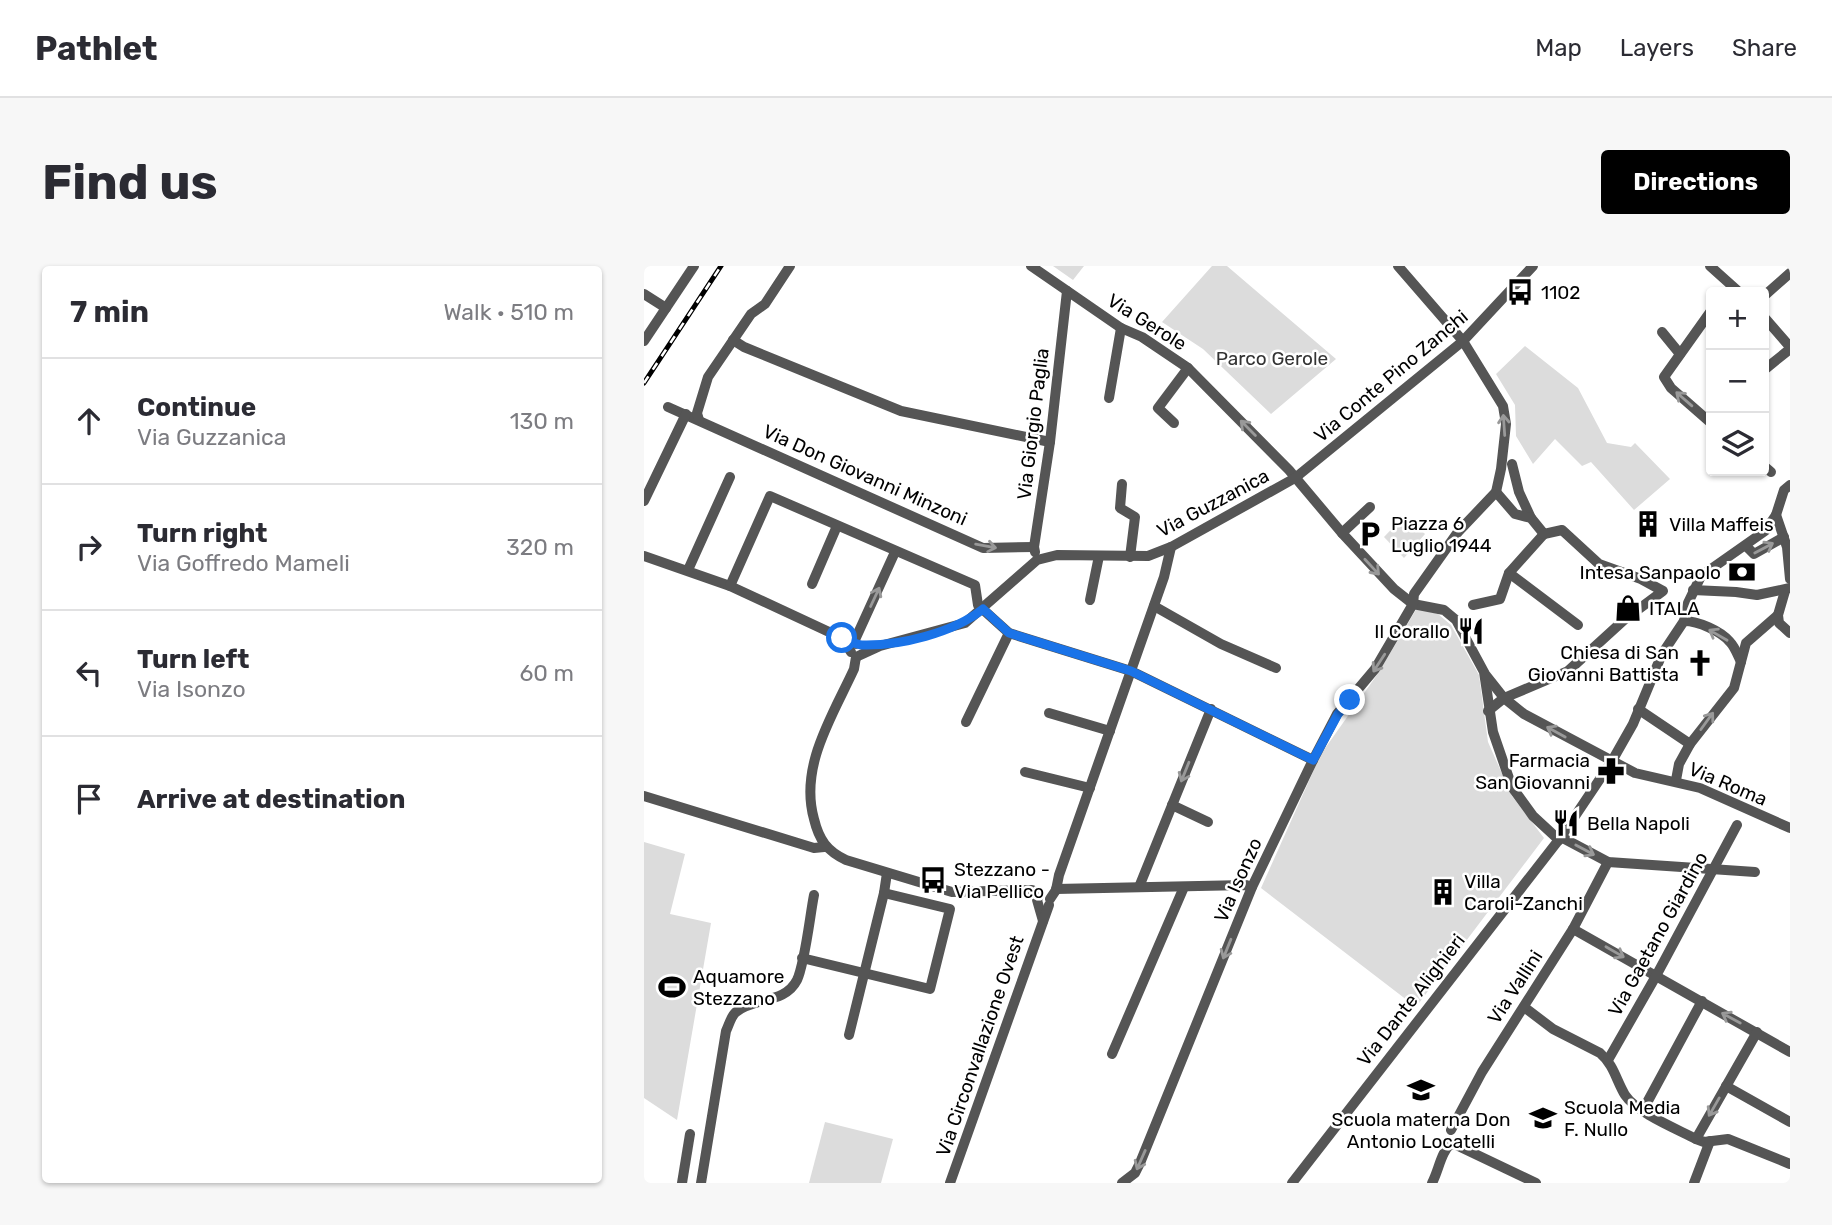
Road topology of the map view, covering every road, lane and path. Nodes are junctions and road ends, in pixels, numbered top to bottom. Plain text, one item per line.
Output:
1 (694, 266) edge
2 (790, 266) edge
3 (1031, 266) edge
4 (1398, 266) edge
5 (1533, 266) edge
6 (1710, 266) edge
7 (1790, 273) edge
8 (1726, 287) edge
9 (1067, 291) junction
10 (1769, 292) edge
11 (644, 294) edge
12 (666, 308) junction
13 (1706, 318) edge
14 (1769, 323) edge
15 (1121, 328) junction
16 (1662, 332) dead end
17 (733, 340) junction
18 (644, 341) edge
19 (1463, 341) junction
20 (1790, 348) edge
21 (1680, 355) junction
22 (1769, 366) edge
23 (1188, 368) junction
24 (1109, 398) dead end
25 (668, 407) dead end
26 (686, 414) junction
27 (1706, 415) edge
28 (699, 420) junction
29 (1174, 423) dead end
30 (1050, 442) junction
31 (1512, 464) dead end
32 (730, 477) dead end
33 (1295, 478) junction
34 (1122, 484) dead end
35 (1788, 486) edge
36 (1496, 492) junction
37 (644, 501) edge
38 (1370, 507) dead end
39 (1776, 515) junction
40 (1531, 518) junction
41 (837, 526) junction
42 (1342, 533) junction
43 (1544, 534) junction
44 (1784, 537) junction
45 (1746, 546) junction
46 (1034, 547) junction
47 (1171, 547) junction
48 (895, 551) junction
49 (644, 556) edge
50 (1099, 556) junction
51 (1130, 557) junction
52 (1037, 560) junction
53 (688, 570) junction
54 (1509, 573) junction
55 (1790, 579) edge
56 (812, 584) dead end
57 (730, 586) junction
58 (1788, 589) edge
59 (1693, 590) junction
60 (1090, 600) dead end
61 (1413, 604) junction
62 (1473, 605) dead end
63 (1154, 607) junction
64 (983, 609) junction
65 (1778, 615) junction
66 (1684, 621) junction
67 (1578, 625) dead end
68 (1790, 632) edge
69 (1009, 633) junction
70 (857, 649) junction
71 (1741, 663) junction
72 (1276, 668) dead end
73 (1131, 671) junction
74 (1484, 672) junction
75 (1504, 698) junction
76 (1210, 709) junction
77 (1638, 709) junction
78 (1489, 711) junction
79 (1049, 713) dead end
80 (966, 722) dead end
81 (1110, 731) junction
82 (1690, 744) junction
83 (1313, 760) junction
84 (1612, 761) junction
85 (1025, 772) dead end
86 (1676, 780) junction
87 (1090, 788) junction
88 (644, 796) edge
89 (1172, 805) junction
90 (1208, 822) dead end
91 (1737, 825) dead end
92 (1790, 828) edge
93 (1560, 839) junction
94 (824, 847) junction
95 (1608, 862) junction
96 (1713, 870) junction
97 (1755, 872) dead end
98 (887, 873) junction
99 (1139, 887) junction
100 (1184, 887) junction
101 (1252, 887) junction
102 (884, 893) junction
103 (814, 895) dead end
104 (1047, 896) junction
105 (1573, 929) junction
106 (802, 958) junction
107 (865, 974) junction
108 (1656, 976) junction
109 (1702, 1001) junction
110 (1524, 1007) junction
111 (1756, 1032) junction
112 (849, 1035) dead end
113 (1790, 1052) edge
114 (1112, 1054) dead end
115 (1608, 1060) junction
116 (1726, 1086) junction
117 (1643, 1110) junction
118 (1790, 1122) edge
119 (1451, 1130) dead end
120 (691, 1134) dead end
121 (1696, 1139) junction
122 (1710, 1141) junction
123 (1790, 1164) edge
124 (1294, 1182) edge
125 (682, 1183) edge
126 (701, 1183) edge
127 (950, 1183) edge
128 (1122, 1183) edge
129 (1432, 1183) edge
130 (1536, 1183) edge
131 (1694, 1183) edge

1 - 12 street
2 - 17 street
3 - 9 street, Via Gerole
4 - 19 street
5 - 19 street, Via Conte Pino Zanchi
6 - 8 street
7 - 10 street
9 - 15 street, Via Gerole
9 - 30 street, Via Giorgio Paglia
11 - 12 street
12 - 18 street
13 - 21 street
14 - 20 street
15 - 23 street, Via Gerole
15 - 24 street
16 - 21 street
17 - 28 street
17 - 30 street
19 - 33 street, Via Conte Pino Zanchi
36 -> 19 street
20 - 22 street
27 -> 21 street
23 - 29 street
33 -> 23 street, Via Gerole
25 - 26 street, Via Don Giovanni Minzoni
26 - 28 street, Via Don Giovanni Minzoni
26 - 37 street
28 -> 46 street, Via Don Giovanni Minzoni
30 - 46 street, Via Giorgio Paglia
31 - 40 street
32 - 53 street
33 - 42 street, Via Gerole
33 - 47 street, Via Guzzanica
34 - 51 street
35 - 39 street
36 - 40 street
36 - 61 street, Via Isonzo
38 - 42 street
39 - 44 street
39 - 45 street
40 - 43 street
41 - 48 street
41 - 56 street
41 - 57 street
42 -> 61 street, Via Gerole
43 - 54 street
43 - 75 street
45 -> 44 street
44 - 55 street
45 - 59 street
46 - 52 street, Via Giorgio Paglia
47 - 51 street, Via Guzzanica
47 - 63 street, Via Circonvallazione Ovest
48 - 64 street
70 -> 48 street
49 - 53 street
50 - 51 street, Via Guzzanica
50 - 52 street, Via Guzzanica
50 - 60 street
52 - 64 street
53 - 57 street
54 - 62 street
54 - 67 street
57 - 70 street
58 - 59 street
58 - 65 street
59 - 66 street, Via Dante Alighieri
61 - 74 street
61 -> 83 street, Via Isonzo
63 - 72 street
63 - 73 street, Via Circonvallazione Ovest
64 - 69 street
64 - 70 street
65 - 68 street
65 - 71 street
71 -> 66 street
66 - 77 street, Via Dante Alighieri
69 - 73 street
69 - 80 street
70 - 94 street
82 -> 71 street
73 - 76 street
73 - 81 street, Via Circonvallazione Ovest
74 - 75 street, Via Roma
74 - 78 street
75 - 78 street
84 -> 75 street, Via Roma
76 - 83 street
76 -> 89 street
77 - 82 street
77 - 84 street, Via Dante Alighieri
78 - 93 street
79 - 81 street
81 - 87 street, Via Circonvallazione Ovest
82 - 86 street
83 - 101 street, Via Isonzo
84 - 86 street, Via Roma
84 - 93 street, Via Dante Alighieri
85 - 87 street
86 - 92 street, Via Roma
87 - 104 street, Via Circonvallazione Ovest
88 - 94 street
89 - 90 street
89 - 99 street
91 - 96 street, Via Gaetano Giardino
93 -> 95 street
93 - 124 street, Via Dante Alighieri
94 - 98 street
95 - 96 street
95 - 105 street, Via Vallini
96 - 97 street
96 - 108 street, Via Gaetano Giardino
98 - 102 street
98 - 104 street
99 - 100 street
99 - 104 street
100 - 101 street
100 - 114 street
101 -> 128 street, Via Isonzo
102 - 107 street
102 - 107 street
103 - 106 street
104 - 127 street, Via Circonvallazione Ovest
105 -> 108 street
105 - 110 street, Via Vallini
106 - 107 street
106 - 126 street
107 - 112 street
108 - 109 street
108 - 115 street, Via Gaetano Giardino
111 -> 109 street
109 - 117 street
110 - 115 street
110 - 119 street, Via Vallini
111 - 113 street
111 - 116 street
115 - 117 street
116 - 118 street
116 -> 121 street
117 - 121 street
120 - 125 street
121 - 122 street
122 - 123 street
122 - 131 street
129 - 130 street

